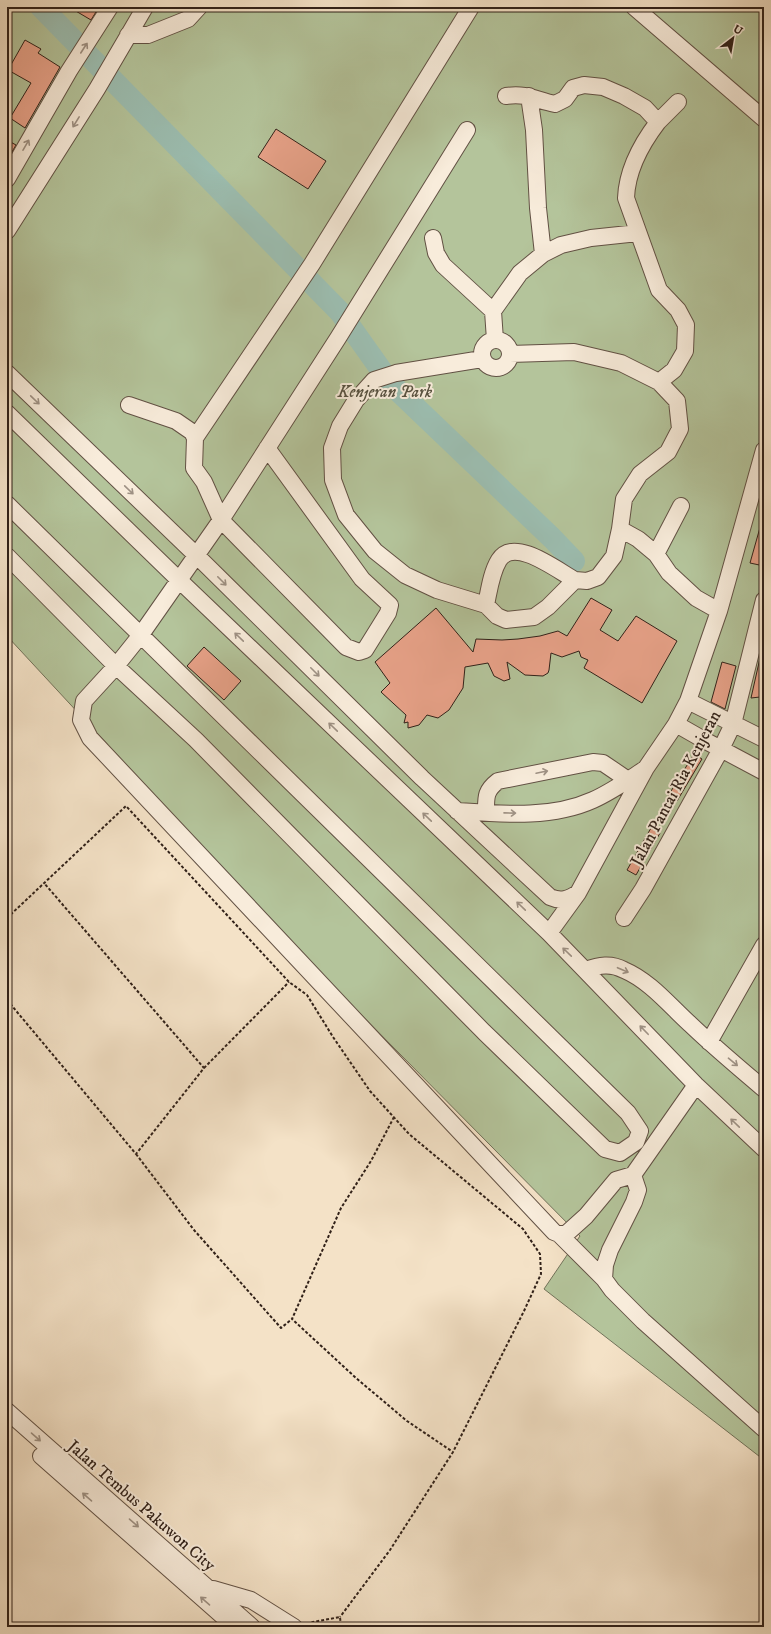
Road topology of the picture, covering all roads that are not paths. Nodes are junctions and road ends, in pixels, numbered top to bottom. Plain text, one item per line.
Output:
1 (110, 7) edge
2 (145, 7) edge
3 (199, 7) edge
4 (471, 7) edge
5 (634, 7) edge
6 (126, 38) junction
7 (506, 96) dead end
8 (529, 96) junction
9 (678, 102) dead end
10 (764, 119) edge
11 (658, 122) junction
12 (466, 130) dead end
13 (7, 179) edge
14 (7, 231) edge
15 (638, 233) junction
16 (433, 238) dead end
17 (543, 254) junction
18 (493, 311) junction
19 (495, 340) junction
20 (510, 354) junction
21 (482, 359) junction
22 (7, 373) edge
23 (659, 382) junction
24 (129, 405) dead end
25 (7, 413) edge
26 (195, 438) junction
27 (267, 448) junction
28 (764, 450) edge
29 (7, 504) edge
30 (681, 506) dead end
31 (221, 520) junction
32 (620, 528) junction
33 (656, 554) junction
34 (196, 555) junction
35 (7, 556) edge
36 (179, 580) junction
37 (575, 580) junction
38 (764, 600) edge
39 (486, 605) junction
40 (719, 611) junction
41 (140, 636) junction
42 (116, 666) junction
43 (688, 701) junction
44 (676, 724) junction
45 (733, 724) junction
46 (764, 739) edge
47 (721, 749) junction
48 (646, 768) junction
49 (764, 772) edge
50 (628, 780) junction
51 (457, 811) junction
52 (486, 813) junction
53 (578, 893) junction
54 (624, 918) dead end
55 (549, 933) junction
56 (764, 945) edge
57 (586, 970) junction
58 (709, 1042) junction
59 (696, 1085) junction
60 (764, 1089) edge
61 (764, 1149) edge
62 (633, 1175) junction
63 (559, 1234) junction
64 (604, 1279) junction
65 (7, 1411) edge
66 (7, 1426) edge
67 (764, 1429) edge
68 (208, 1587) junction
69 (235, 1627) edge
70 (252, 1627) edge
71 (294, 1627) edge

13 -> 1 street
2 - 6 street
3 - 6 street
4 - 26 street
5 - 10 street
6 -> 14 street
7 - 8 street
8 - 11 street
8 - 17 street
9 - 11 street
11 - 15 street
12 - 27 street
15 - 17 street
15 - 23 street
16 - 18 street
17 - 18 street
18 - 19 street
19 - 20 street
19 - 21 street
20 - 21 street
20 - 23 street
21 - 39 street
22 -> 34 street
23 - 32 street
24 - 26 street
25 - 36 street
26 - 31 street
27 - 31 street
27 - 31 street
28 - 40 street
29 - 41 street
30 - 33 street
31 - 34 street
32 - 33 street
32 - 37 street
33 - 40 street
34 - 36 street
34 -> 51 street
35 - 42 street
36 - 41 street
55 -> 36 street
37 - 39 street
37 - 39 street
38 - 45 street, Jalan Pantai Ria Kenjeran
40 - 43 street
41 - 42 street
41 - 42 street
42 - 63 street
43 - 44 street
43 - 45 street
44 - 47 street
44 - 48 street
45 - 46 street
45 - 47 street, Jalan Pantai Ria Kenjeran
47 - 49 street
47 - 54 street, Jalan Pantai Ria Kenjeran
48 - 50 street
48 - 53 street
52 -> 50 street
52 -> 50 street
51 - 52 street
51 - 53 street
53 - 55 street
57 -> 55 street
56 - 58 street
57 -> 58 street
59 -> 57 street
58 -> 60 street
61 -> 59 street
59 - 62 street
62 - 63 street
62 - 64 street
63 - 64 street
64 - 67 street
65 -> 68 street, Jalan Tembus Pakuwon City
69 -> 66 street, Jalan Tembus Pakuwon City
68 - 70 street, Jalan Tembus Pakuwon City
68 - 71 street

